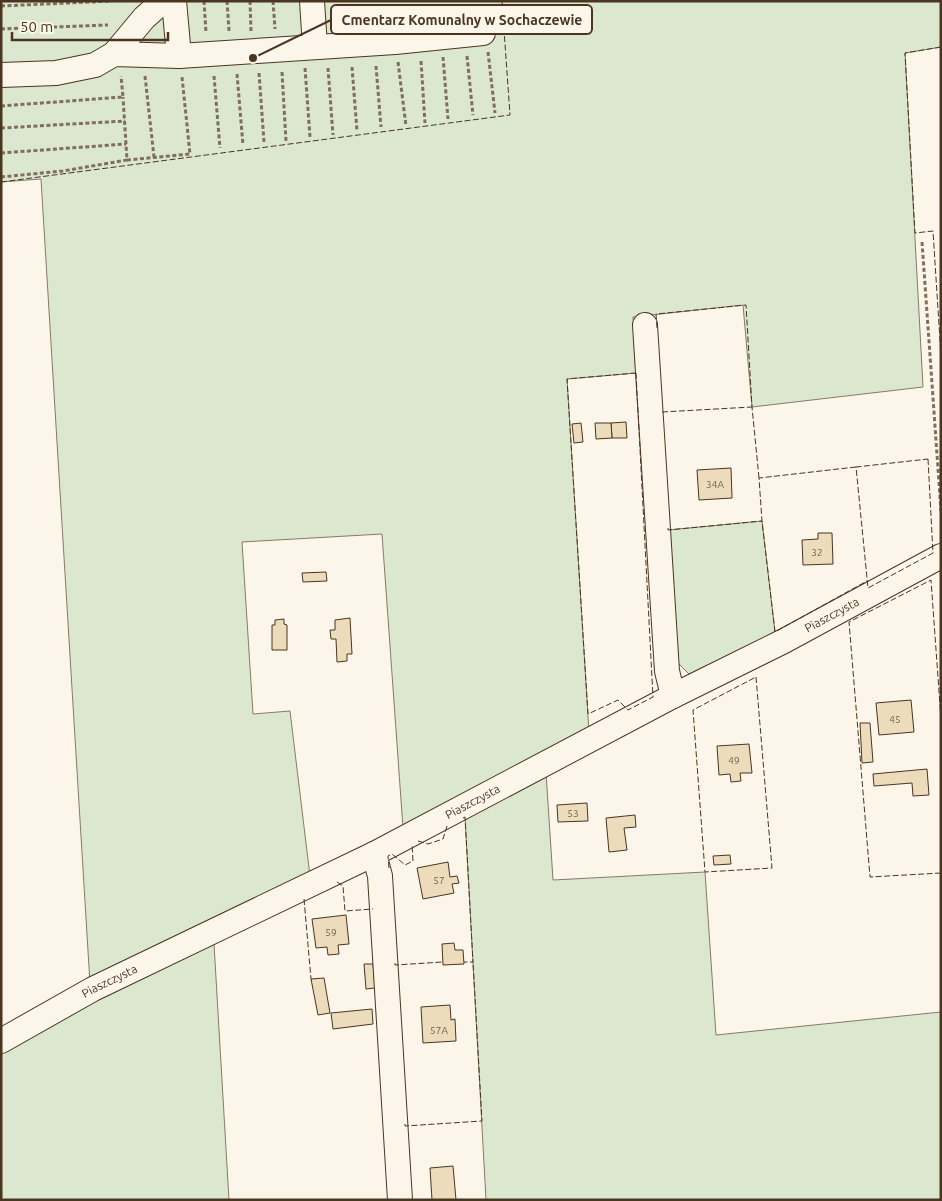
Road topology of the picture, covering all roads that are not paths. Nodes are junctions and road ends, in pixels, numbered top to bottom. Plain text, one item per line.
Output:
1 (163, 1) edge
2 (174, 1) edge
3 (312, 1) edge
4 (474, 34) road end
5 (307, 48) junction
6 (114, 54) junction
7 (180, 56) junction
8 (1, 75) edge
9 (645, 325) dead end
10 (941, 556) edge
11 (674, 696) junction
12 (374, 854) junction
13 (1, 1041) edge
14 (400, 1200) edge

1 - 6 street
2 - 7 street
3 - 5 street
4 - 5 street
5 - 7 street
6 - 7 street
6 - 8 street
9 - 11 street
10 - 11 street, Piaszczysta
11 - 12 street, Piaszczysta
12 - 13 street, Piaszczysta
12 - 14 street

